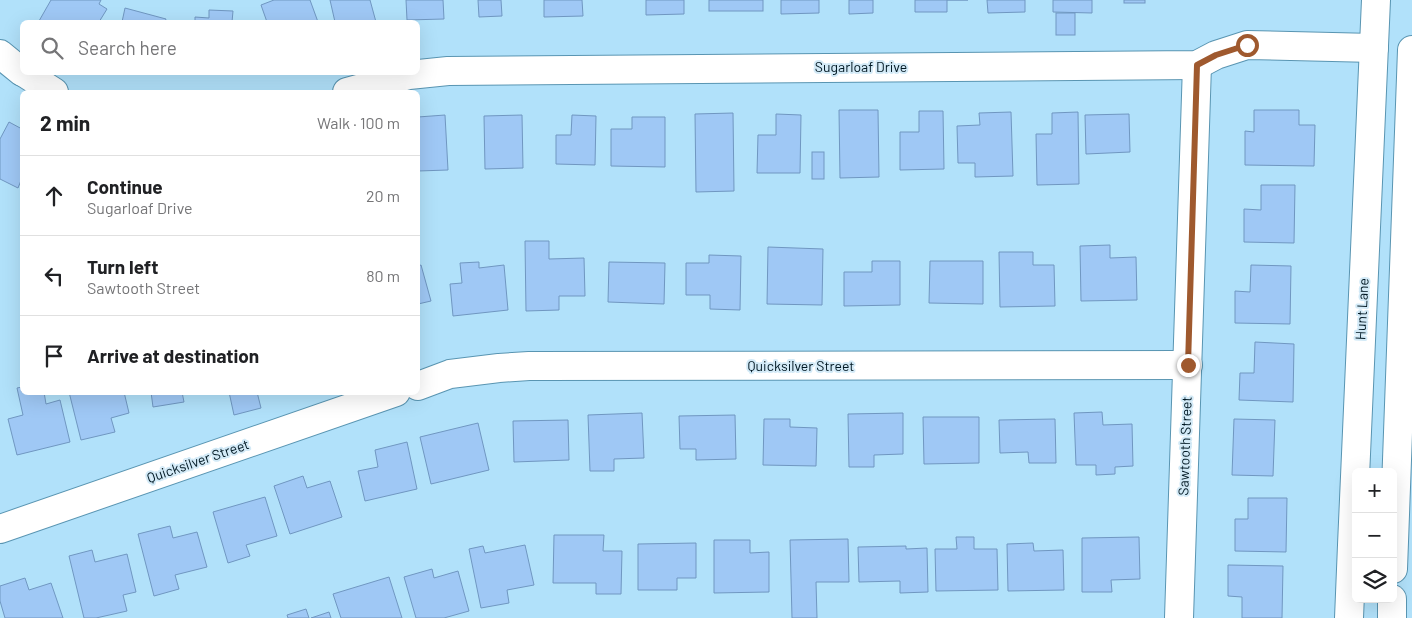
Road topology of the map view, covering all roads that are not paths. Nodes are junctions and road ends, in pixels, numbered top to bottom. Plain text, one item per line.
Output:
1 (1376, 0) edge
2 (1374, 48) junction
3 (1412, 50) edge
4 (0, 54) edge
5 (1197, 65) junction
6 (20, 70) edge
7 (420, 74) edge
8 (28, 75) edge
9 (409, 75) edge
10 (51, 90) edge
11 (354, 90) edge
12 (1188, 365) junction
13 (420, 385) edge
14 (387, 395) edge
15 (1355, 513) edge
16 (0, 529) edge
17 (1353, 558) edge
18 (1393, 558) edge
19 (1392, 603) edge
20 (1179, 618) edge
21 (1349, 618) edge
22 (1392, 618) edge

1 - 2 street, Hunt Lane
2 - 5 street, Sugarloaf Drive
2 - 15 street, Hunt Lane
3 - 18 street
4 - 6 street
5 - 7 street, Sugarloaf Drive
5 - 12 street, Sawtooth Street
8 - 10 street
9 - 11 street, Sugarloaf Drive
12 - 13 street, Quicksilver Street
12 - 20 street, Sawtooth Street
14 - 16 street, Quicksilver Street
17 - 21 street, Hunt Lane
19 - 22 street

